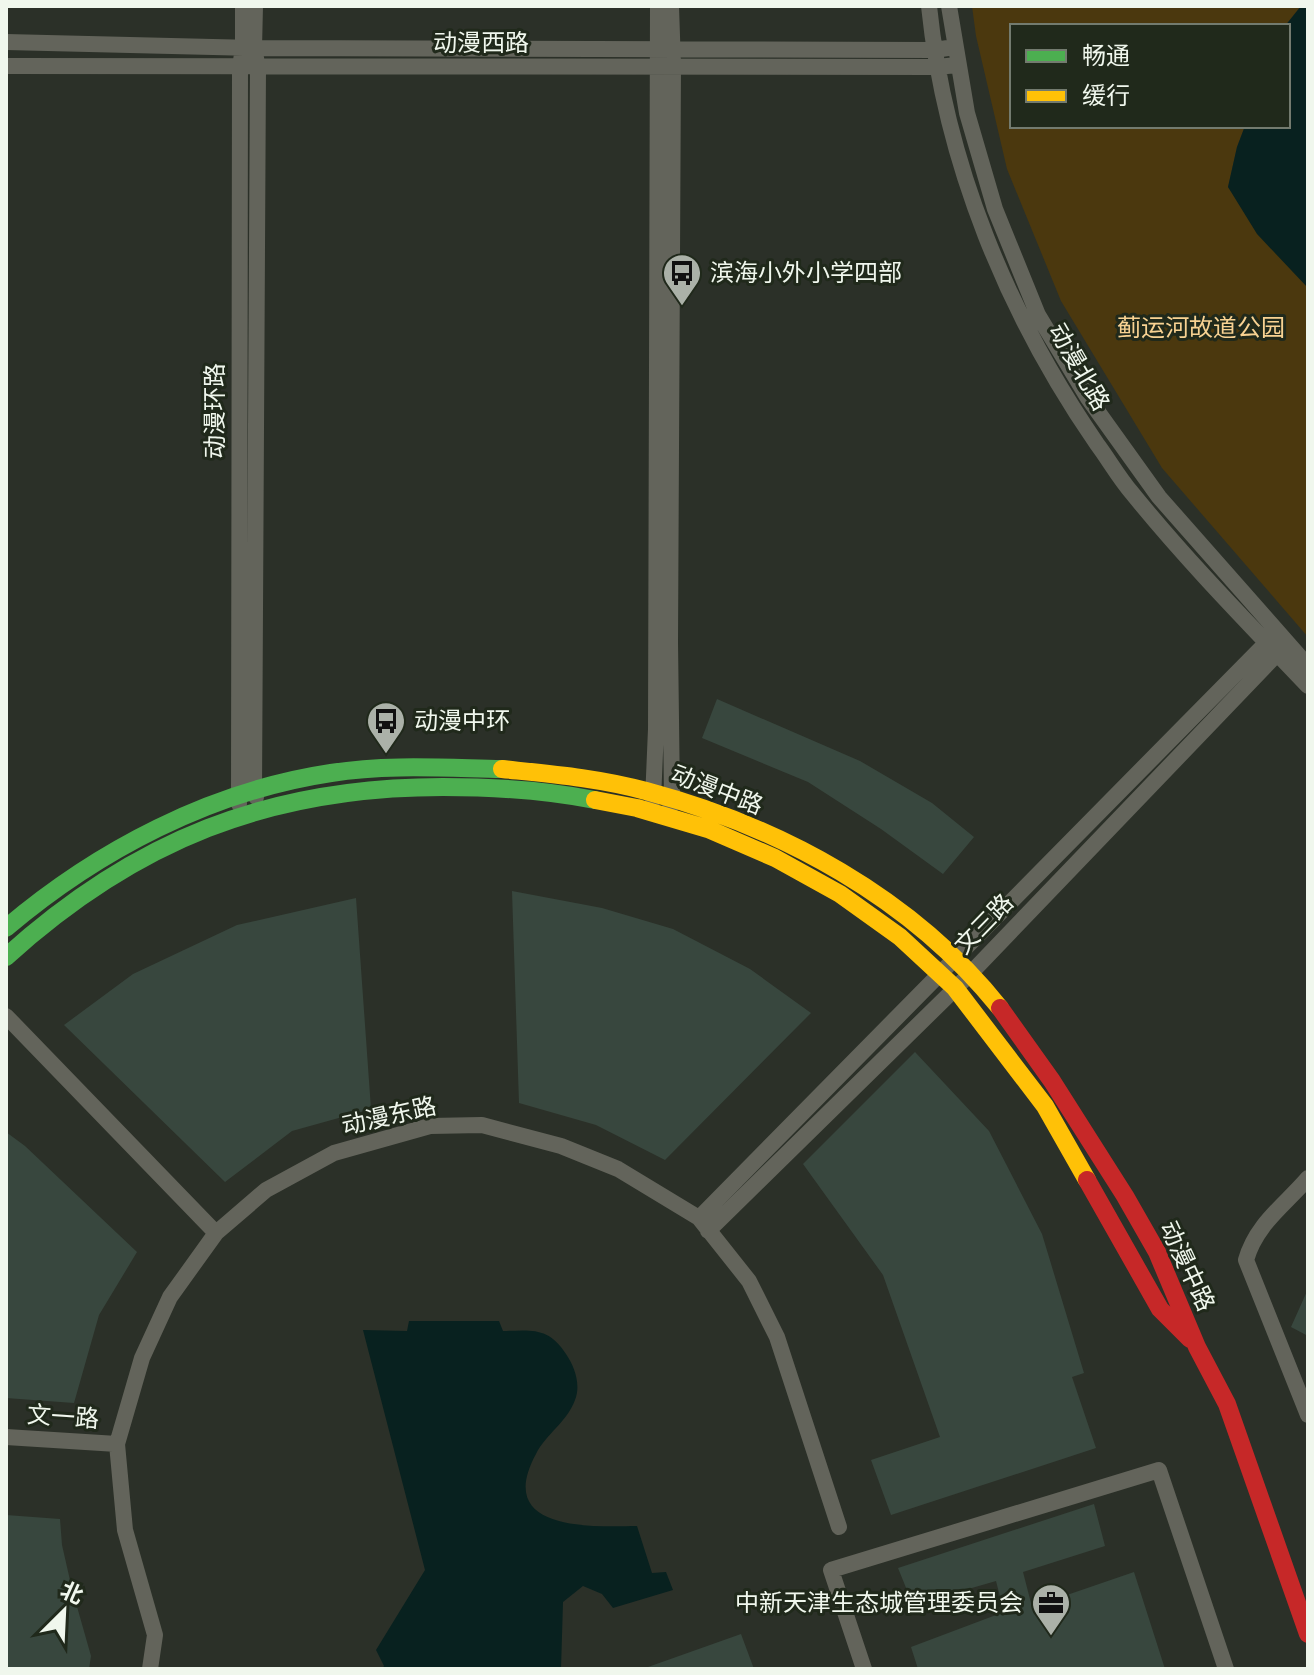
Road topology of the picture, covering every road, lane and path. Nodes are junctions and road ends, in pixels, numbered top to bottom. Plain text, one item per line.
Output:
1 (243, 6) edge
2 (255, 6) edge
3 (658, 6) edge
4 (671, 6) edge
5 (929, 6) edge
6 (949, 6) edge
7 (6, 42) edge
8 (955, 47) junction
9 (249, 48) junction
10 (934, 50) junction
11 (665, 57) junction
12 (957, 65) junction
13 (6, 66) edge
14 (240, 67) junction
15 (937, 67) junction
16 (258, 68) junction
17 (1271, 636) junction
18 (1283, 650) junction
19 (1308, 666) edge
20 (1308, 686) edge
21 (246, 794) junction
22 (662, 804) junction
23 (261, 809) junction
24 (241, 816) junction
25 (6, 928) edge
26 (6, 957) edge
27 (955, 958) junction
28 (941, 973) junction
29 (970, 974) junction
30 (955, 988) junction
31 (6, 1016) edge
32 (1308, 1178) edge
33 (704, 1225) junction
34 (216, 1233) junction
35 (1197, 1347) junction
36 (1308, 1415) edge
37 (6, 1437) edge
38 (117, 1444) junction
39 (839, 1527) dead end
40 (1308, 1634) edge
41 (150, 1669) edge
42 (864, 1669) edge
43 (1226, 1669) edge

1 - 9 street, 动漫环路
2 - 9 street, 动漫环路
3 - 11 street
4 - 11 street
5 - 10 street, 动漫北路
6 - 8 street, 动漫北路
7 - 9 street, 动漫西路
8 - 10 street, 动漫西路
8 - 12 street, 动漫北路
9 - 11 street, 动漫西路
9 - 14 street, 动漫环路
9 - 16 street, 动漫环路
10 - 11 street, 动漫西路
10 - 15 street, 动漫北路
11 - 15 street, 动漫西路
11 - 16 street, 动漫西路
11 - 22 street
12 - 15 street, 动漫西路
12 - 17 street, 动漫北路
13 - 14 street, 动漫西路
14 - 16 street, 动漫西路
14 - 21 street, 动漫环路
15 - 17 street, 动漫北路
16 - 21 street, 动漫环路
17 - 18 street, 动漫北路
17 - 27 street, 文三路
18 - 19 street, 动漫北路
18 - 20 street, 动漫北路
18 - 29 street, 文三路
21 - 22 street, 动漫中路
21 - 23 street, 动漫环路
21 - 24 street, 动漫环路
21 - 25 street, 动漫中路
22 - 23 street, 动漫中路
22 - 27 street, 动漫中路
22 - 28 street, 动漫中路
23 - 24 street, 动漫中路
24 - 26 street, 动漫中路
27 - 28 street, 文三路
27 - 29 street, 动漫中路
28 - 30 street, 动漫中路
28 - 33 street, 文三路
29 - 30 street, 文三路
29 - 35 street, 动漫中路
30 - 33 street, 文三路
30 - 35 street, 动漫中路
31 - 34 street
32 - 36 street
33 - 34 street, 动漫东路
33 - 39 street, 动漫东路
34 - 38 street, 动漫东路
35 - 40 street, 动漫中路
37 - 38 street, 文一路
38 - 41 street, 动漫东路
42 - 43 street

